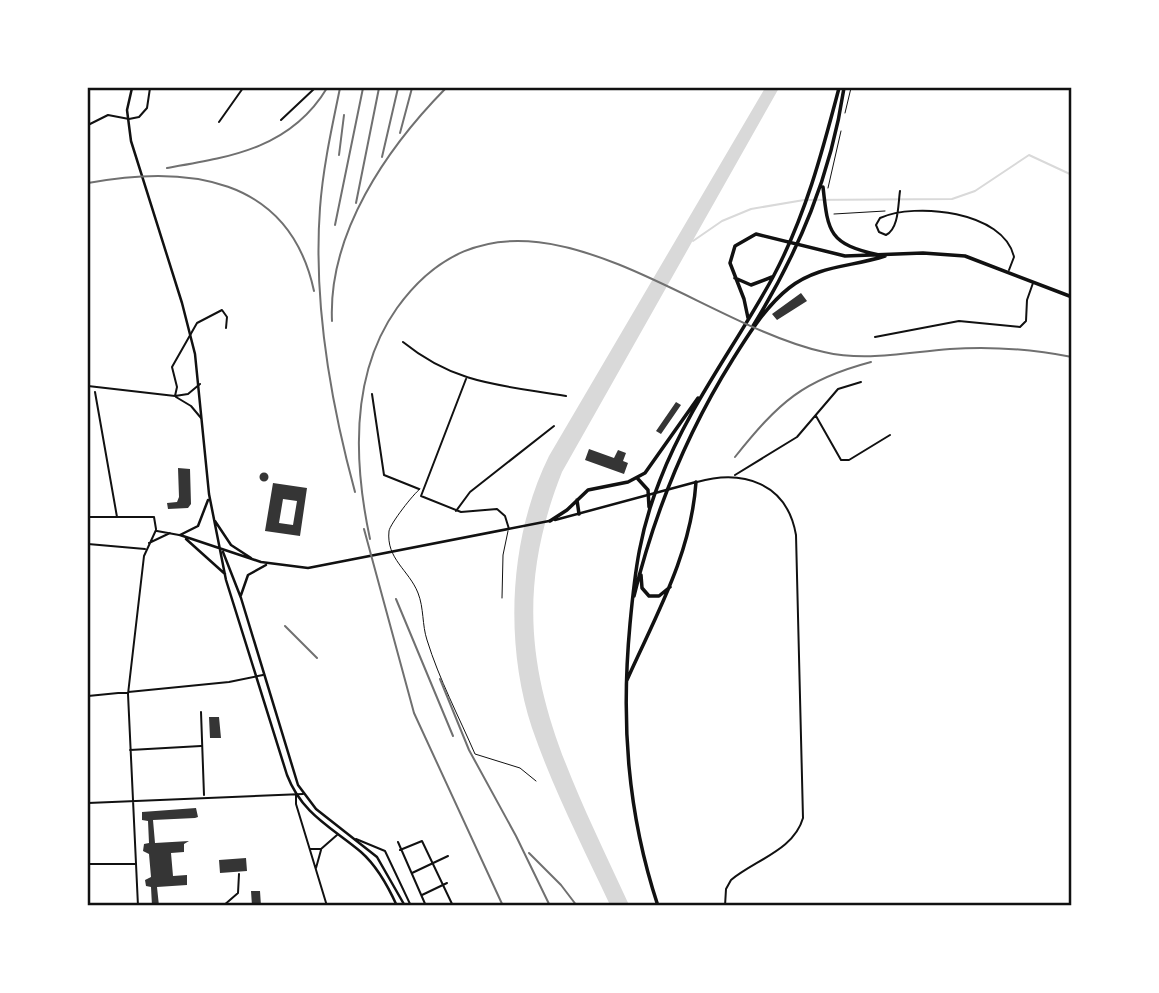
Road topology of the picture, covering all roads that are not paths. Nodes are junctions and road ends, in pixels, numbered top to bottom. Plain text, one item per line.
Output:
1 (132, 88) edge
2 (150, 88) edge
3 (243, 88) edge
4 (314, 88) edge
5 (841, 88) edge
6 (281, 120) dead end
7 (219, 122) dead end
8 (88, 125) edge
9 (900, 191) dead end
10 (824, 192) junction
11 (897, 214) junction
12 (884, 256) junction
13 (1009, 270) junction
14 (774, 276) junction
15 (733, 277) junction
16 (1034, 282) junction
17 (1072, 297) edge
18 (748, 320) junction
19 (226, 328) dead end
20 (747, 337) junction
21 (875, 337) dead end
22 (404, 342) dead end
23 (466, 380) junction
24 (861, 382) dead end
25 (200, 384) junction
26 (88, 386) edge
27 (95, 392) dead end
28 (372, 394) dead end
29 (702, 394) junction
30 (175, 396) junction
31 (566, 396) dead end
32 (816, 416) junction
33 (203, 421) junction
34 (554, 425) dead end
35 (890, 435) dead end
36 (733, 476) junction
37 (638, 479) junction
38 (696, 482) junction
39 (420, 489) junction
40 (209, 494) junction
41 (578, 498) junction
42 (456, 510) junction
43 (648, 511) junction
44 (579, 514) junction
45 (88, 517) edge
46 (117, 517) junction
47 (213, 519) junction
48 (550, 521) junction
49 (509, 529) junction
50 (156, 530) junction
51 (170, 533) junction
52 (180, 535) junction
53 (88, 544) edge
54 (149, 544) junction
55 (146, 549) junction
56 (222, 549) junction
57 (253, 560) junction
58 (269, 564) junction
59 (642, 564) junction
60 (225, 574) junction
61 (671, 585) junction
62 (241, 598) junction
63 (502, 598) dead end
64 (632, 605) junction
65 (264, 675) junction
66 (257, 677) junction
67 (625, 685) junction
68 (128, 694) junction
69 (88, 696) edge
70 (201, 712) dead end
71 (202, 746) junction
72 (130, 750) junction
73 (536, 780) dead end
74 (295, 794) junction
75 (303, 794) junction
76 (204, 796) junction
77 (132, 800) junction
78 (88, 803) edge
79 (337, 835) junction
80 (356, 839) junction
81 (398, 842) dead end
82 (326, 845) junction
83 (309, 848) junction
84 (400, 850) junction
85 (447, 856) dead end
86 (88, 863) edge
87 (433, 863) junction
88 (136, 864) junction
89 (316, 872) junction
90 (239, 874) dead end
91 (411, 874) junction
92 (447, 883) dead end
93 (443, 885) junction
94 (421, 895) junction
95 (138, 905) edge
96 (223, 905) edge
97 (327, 905) edge
98 (397, 905) edge
99 (405, 905) edge
100 (411, 905) edge
101 (424, 905) edge
102 (453, 905) edge
103 (658, 905) edge
104 (725, 905) edge

1 - 25 street
2 - 8 street
3 - 7 street
4 - 6 street
5 - 10 main road
5 - 14 main road
9 - 11 street
10 - 12 main road
10 - 20 main road
11 - 11 street
11 - 13 street
12 - 13 main road
12 - 15 main road
12 - 20 main road
13 - 16 main road
14 - 15 main road
14 - 18 main road
15 - 18 main road
16 - 17 main road
16 - 21 street
18 - 29 main road
19 - 30 street
20 - 59 main road
22 - 23 street
23 - 31 street
23 - 39 street
24 - 32 street
25 - 30 street
25 - 33 street
26 - 30 street
27 - 46 street
28 - 39 street
29 - 37 main road
29 - 43 main road
30 - 33 street
32 - 35 street
32 - 36 street
33 - 40 street
34 - 42 street
36 - 38 street
36 - 104 street
37 - 41 main road
37 - 43 main road
38 - 44 street
38 - 61 main road
39 - 42 street
39 - 73 lane
40 - 47 street
40 - 52 street
41 - 44 main road
41 - 48 main road
42 - 49 street
43 - 64 main road
44 - 48 street
45 - 46 street
46 - 50 street
47 - 56 street
47 - 57 street
48 - 49 street
49 - 58 street
49 - 63 lane
50 - 51 street
50 - 54 street
51 - 52 street
51 - 54 street
52 - 56 street
52 - 60 street
53 - 55 street
54 - 55 street
55 - 68 street
56 - 57 street
56 - 60 street
56 - 62 street
57 - 58 street
58 - 62 street
59 - 61 main road
59 - 64 main road
60 - 66 street
61 - 67 main road
62 - 65 street
64 - 67 main road
65 - 66 street
65 - 75 street
66 - 68 street
66 - 74 street
67 - 103 main road
68 - 69 street
68 - 72 street
70 - 71 street
71 - 72 street
71 - 76 street
72 - 77 street
74 - 75 street
74 - 76 street
74 - 79 street
74 - 83 street
75 - 80 street
76 - 77 street
77 - 78 street
77 - 88 street
79 - 82 street
79 - 98 street
80 - 99 street
80 - 100 street
81 - 84 street
82 - 83 street
82 - 89 street
83 - 89 street
84 - 87 street
84 - 91 street
85 - 87 street
86 - 88 street
87 - 91 street
87 - 93 street
88 - 95 street
89 - 97 street
90 - 96 street
91 - 94 street
92 - 93 street
93 - 94 street
93 - 102 street
94 - 101 street

